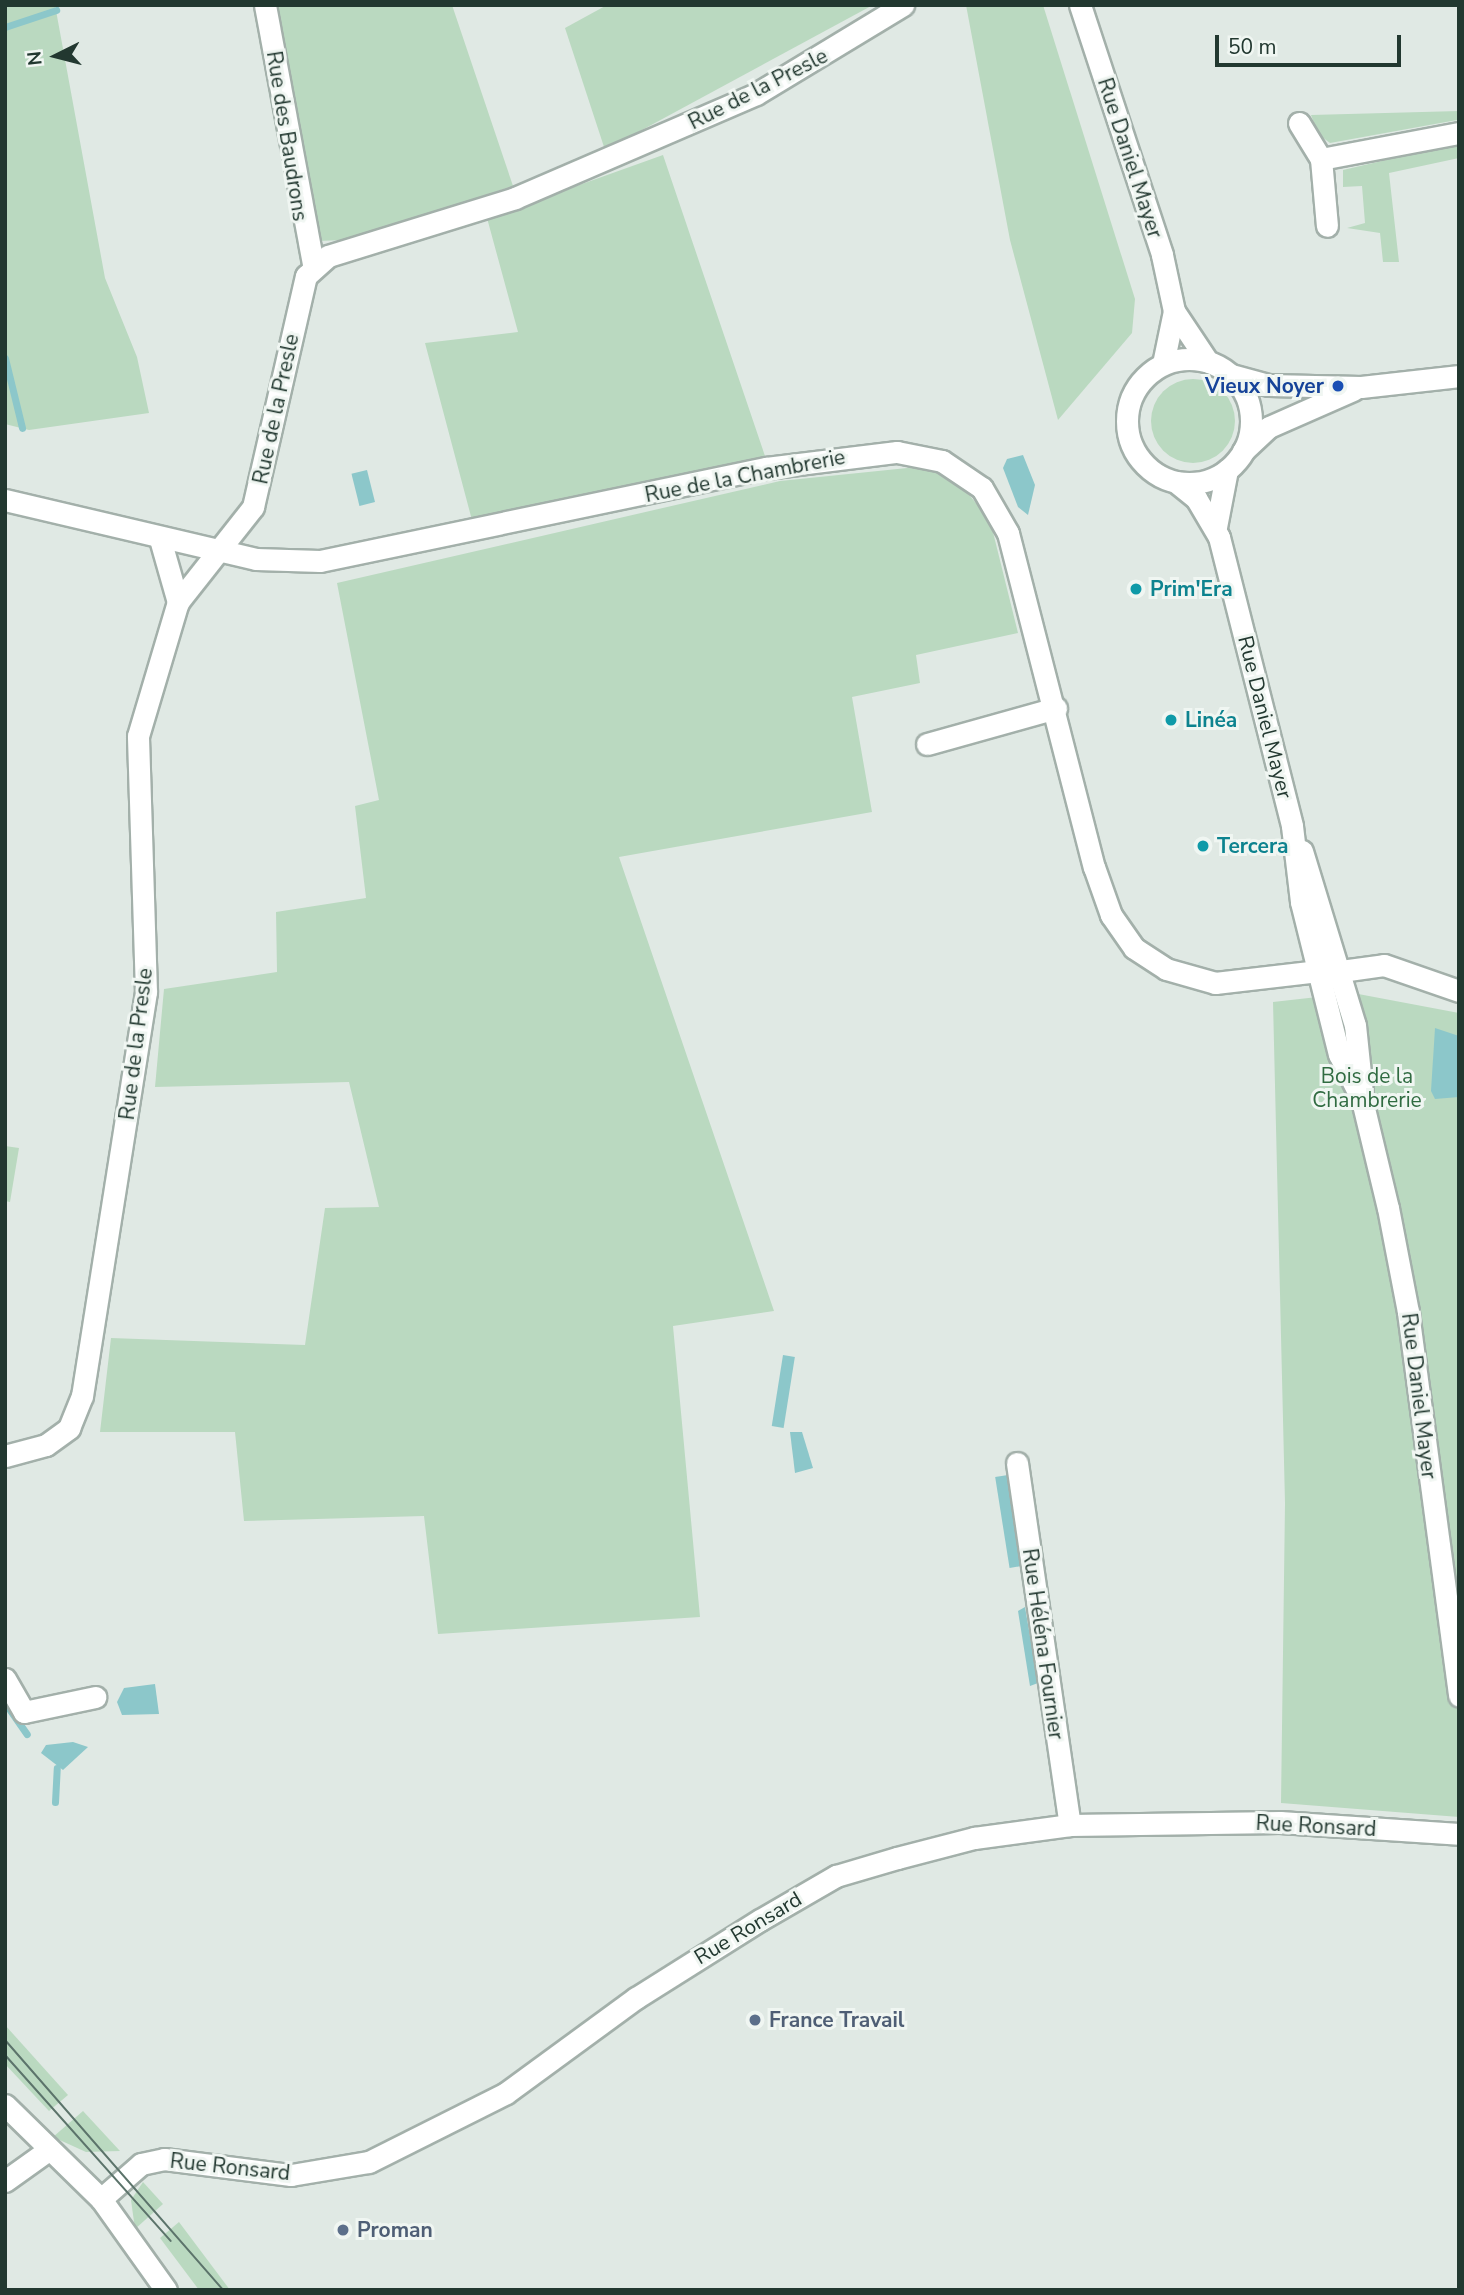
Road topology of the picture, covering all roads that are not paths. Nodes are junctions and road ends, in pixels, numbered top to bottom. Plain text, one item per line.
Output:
1 (265, 5) edge
2 (903, 5) edge
3 (1083, 5) edge
4 (1299, 123) dead end
5 (1459, 133) edge
6 (1321, 159) junction
7 (1327, 226) dead end
8 (313, 265) junction
9 (1174, 311) junction
10 (1208, 362) junction
11 (1163, 364) junction
12 (1231, 375) junction
13 (1459, 376) edge
14 (1361, 387) junction
15 (1243, 451) junction
16 (1227, 470) junction
17 (1176, 482) junction
18 (5, 500) edge
19 (1216, 527) junction
20 (160, 539) junction
21 (220, 550) junction
22 (178, 602) junction
23 (1056, 708) junction
24 (927, 744) dead end
25 (1292, 826) junction
26 (1318, 971) junction
27 (1340, 971) junction
28 (1459, 991) edge
29 (1362, 1100) junction
30 (5, 1456) edge
31 (1017, 1463) dead end
32 (5, 1679) edge
33 (1459, 1696) edge
34 (95, 1697) dead end
35 (1070, 1825) junction
36 (1459, 1834) edge
37 (5, 2105) edge
38 (47, 2151) junction
39 (5, 2181) edge
40 (101, 2199) junction
41 (166, 2290) edge

1 - 8 street, Rue des Baudrons
2 - 8 street, Rue de la Presle
3 - 9 street, Rue Daniel Mayer
4 - 6 street
5 - 6 street
6 - 7 street
8 - 21 street, Rue de la Presle
9 - 10 street, Rue Daniel Mayer
9 - 11 street, Rue Daniel Mayer
10 - 11 street
10 - 12 street
11 - 17 street
12 - 14 street
12 - 15 street
13 - 14 street
14 - 15 street
15 - 16 street
16 - 17 street
16 - 19 street, Rue Daniel Mayer
17 - 19 street, Rue Daniel Mayer
18 - 20 street, Rue de la Chambrerie
19 - 25 street, Rue Daniel Mayer
20 - 21 street, Rue de la Chambrerie
20 - 22 street
21 - 22 street, Rue de la Presle
21 - 23 street, Rue de la Chambrerie
22 - 30 street, Rue de la Presle
23 - 24 street
23 - 26 street, Rue de la Chambrerie
25 - 26 street, Rue Daniel Mayer
25 - 27 street, Rue Daniel Mayer
26 - 29 street, Rue Daniel Mayer
27 - 28 street
27 - 29 street, Rue Daniel Mayer
29 - 33 street, Rue Daniel Mayer
31 - 35 street, Rue Héléna Fournier
32 - 34 street
35 - 36 street, Rue Ronsard
35 - 40 street, Rue Ronsard
37 - 38 street
38 - 39 street
38 - 40 street
40 - 41 street

